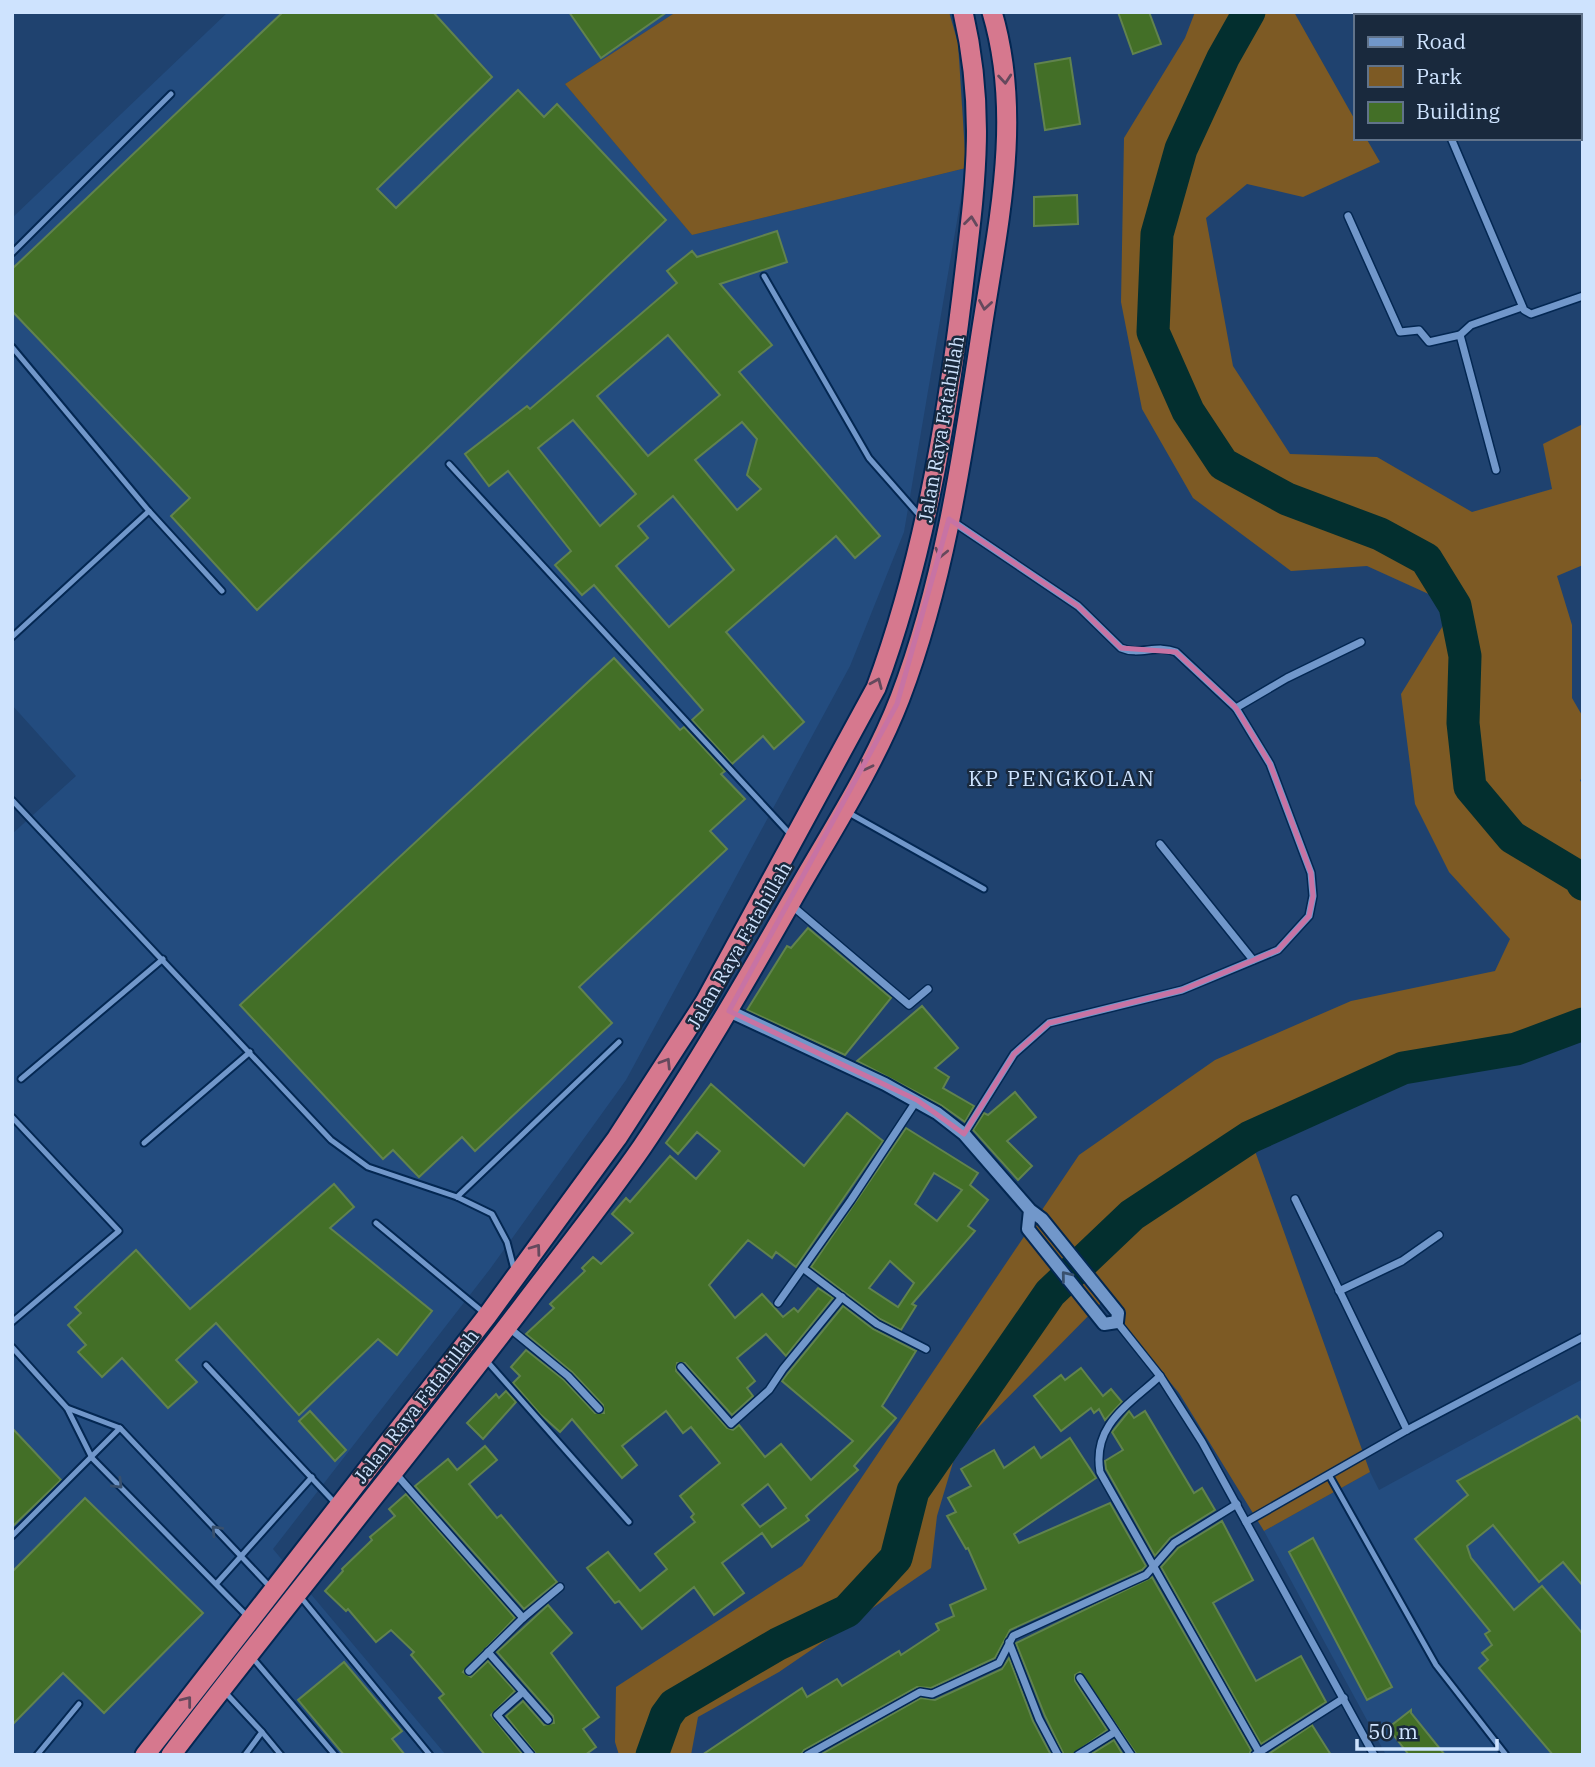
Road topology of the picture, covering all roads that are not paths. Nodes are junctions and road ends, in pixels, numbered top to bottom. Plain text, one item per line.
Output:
1 (963, 12) edge
2 (992, 12) edge
3 (171, 94) dead end
4 (1452, 140) edge
5 (1348, 216) dead end
6 (12, 253) edge
7 (764, 276) dead end
8 (1583, 296) edge
9 (1522, 307) junction
10 (1460, 335) junction
11 (12, 346) edge
12 (449, 464) dead end
13 (1496, 470) dead end
14 (149, 511) junction
15 (923, 518) junction
16 (949, 519) junction
17 (222, 591) dead end
18 (12, 637) edge
19 (1361, 642) dead end
20 (1236, 708) junction
21 (12, 800) edge
22 (843, 810) junction
23 (795, 838) junction
24 (1160, 844) dead end
25 (984, 889) dead end
26 (790, 904) junction
27 (163, 959) junction
28 (1253, 960) junction
29 (928, 989) dead end
30 (729, 1011) junction
31 (620, 1042) dead end
32 (250, 1052) junction
33 (20, 1079) dead end
34 (917, 1100) junction
35 (12, 1117) edge
36 (964, 1134) junction
37 (144, 1143) dead end
38 (457, 1197) junction
39 (1294, 1199) dead end
40 (1030, 1210) junction
41 (376, 1223) dead end
42 (1439, 1235) dead end
43 (804, 1269) junction
44 (516, 1276) junction
45 (1339, 1291) junction
46 (842, 1297) junction
47 (778, 1303) dead end
48 (487, 1316) junction
49 (1113, 1320) junction
50 (12, 1322) edge
51 (507, 1326) junction
52 (1583, 1337) edge
53 (12, 1347) edge
54 (926, 1349) dead end
55 (484, 1357) junction
56 (206, 1365) dead end
57 (681, 1367) dead end
58 (1160, 1376) junction
59 (67, 1408) junction
60 (599, 1409) dead end
61 (120, 1428) junction
62 (1407, 1430) junction
63 (92, 1458) junction
64 (394, 1473) junction
65 (1329, 1475) junction
66 (312, 1477) junction
67 (1237, 1504) junction
68 (339, 1507) junction
69 (629, 1522) dead end
70 (1246, 1522) junction
71 (12, 1536) edge
72 (240, 1556) junction
73 (1155, 1565) junction
74 (216, 1583) junction
75 (561, 1587) dead end
76 (297, 1592) junction
77 (265, 1609) junction
78 (523, 1618) junction
79 (1009, 1641) junction
80 (488, 1652) junction
81 (250, 1653) junction
82 (469, 1671) dead end
83 (1080, 1678) dead end
84 (222, 1689) junction
85 (523, 1692) junction
86 (1344, 1698) junction
87 (79, 1704) dead end
88 (548, 1720) dead end
89 (262, 1732) junction
90 (1115, 1732) junction
91 (1257, 1753) edge
92 (37, 1755) edge
93 (145, 1755) edge
94 (171, 1755) edge
95 (245, 1755) edge
96 (281, 1755) edge
97 (335, 1755) edge
98 (430, 1755) edge
99 (531, 1755) edge
100 (807, 1755) edge
101 (1058, 1755) edge
102 (1078, 1755) edge
103 (1131, 1755) edge
104 (1374, 1755) edge
105 (1506, 1755) edge

15 -> 1 highway, Jalan Raya Fatahillah
2 -> 16 highway, Jalan Raya Fatahillah
3 - 6 lane
4 - 9 street
5 - 10 street
7 - 15 lane
8 - 9 street
9 - 10 street
10 - 13 street
11 - 14 lane
12 - 23 lane
14 - 17 lane
14 - 18 lane
23 -> 15 highway, Jalan Raya Fatahillah
16 - 20 street
16 -> 22 highway, Jalan Raya Fatahillah
19 - 20 street
20 - 28 street
21 - 27 lane
22 - 25 lane
22 - 26 highway, Jalan Raya Fatahillah
44 -> 23 highway, Jalan Raya Fatahillah
24 - 28 street
26 - 29 street
26 - 30 highway, Jalan Raya Fatahillah
27 - 32 lane
27 - 33 lane
28 - 36 street
30 - 34 street
30 - 51 highway, Jalan Raya Fatahillah
31 - 38 lane
32 - 37 lane
32 - 38 lane
34 - 36 street
34 - 43 street
35 - 50 lane
36 - 40 street
38 - 44 lane
39 - 45 street
40 - 49 street
49 -> 40 street
41 - 48 lane
42 - 45 street
43 - 46 street
43 - 47 street
44 - 48 highway, Jalan Raya Fatahillah
45 - 62 street
46 - 54 street
46 - 57 street
48 - 68 highway, Jalan Raya Fatahillah
49 - 58 street
51 - 55 highway, Jalan Raya Fatahillah
51 - 60 street
52 - 62 street
53 - 59 lane
55 - 64 highway, Jalan Raya Fatahillah
55 - 69 lane
56 - 66 lane
58 - 67 street
58 - 73 street
59 - 61 lane
59 - 63 lane
61 - 63 lane
72 -> 61 lane
62 - 65 street
63 - 71 lane
63 -> 74 lane
64 - 76 highway, Jalan Raya Fatahillah
64 - 78 street
65 - 70 street
65 - 105 lane
66 - 68 lane
66 - 72 lane
67 - 70 street
67 - 73 street
68 - 77 highway, Jalan Raya Fatahillah
70 - 86 street
72 - 74 lane
72 - 77 lane
73 - 79 street
73 - 91 street
74 - 77 lane
75 - 78 street
76 - 77 highway, Jalan Raya Fatahillah
76 - 98 lane
77 - 81 highway, Jalan Raya Fatahillah
93 -> 77 highway, Jalan Raya Fatahillah
78 - 80 street
79 - 100 street
79 - 101 street
80 - 82 street
80 - 85 street
81 - 84 highway, Jalan Raya Fatahillah
81 - 97 lane
83 - 90 street
84 - 89 lane
84 - 94 highway, Jalan Raya Fatahillah
85 - 88 street
85 - 99 street
86 - 91 street
86 - 104 street
87 - 92 lane
89 - 95 lane
89 - 96 lane
90 - 102 street
90 - 103 street

